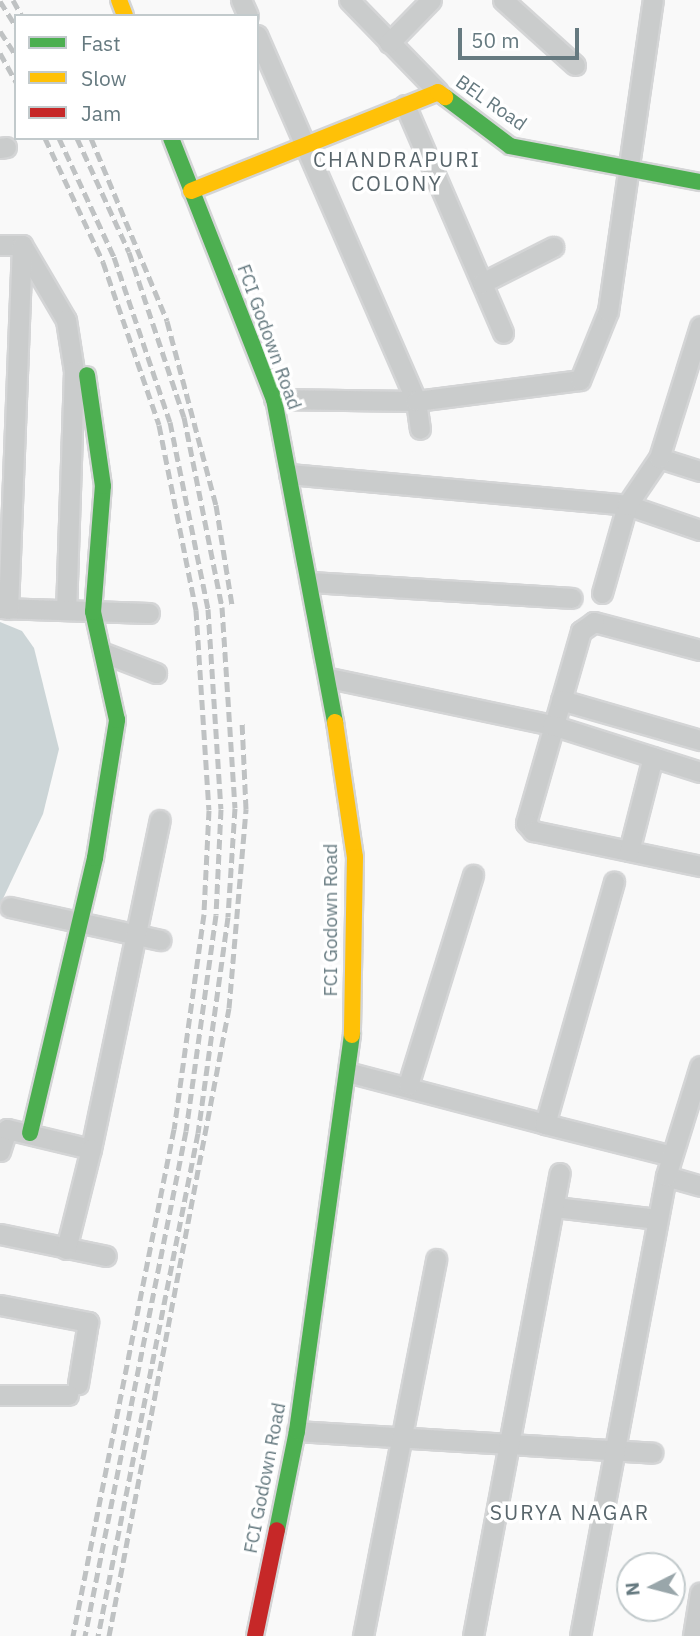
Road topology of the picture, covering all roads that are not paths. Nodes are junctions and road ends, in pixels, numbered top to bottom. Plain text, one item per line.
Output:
1 (349, 0) edge
2 (431, 0) edge
3 (503, 0) edge
4 (653, 0) edge
5 (259, 39) edge
6 (389, 43) junction
7 (575, 65) dead end
8 (438, 92) junction
9 (405, 105) junction
10 (172, 140) edge
11 (309, 145) junction
12 (628, 167) junction
13 (700, 182) edge
14 (191, 191) junction
15 (22, 244) junction
16 (0, 245) edge
17 (552, 247) dead end
18 (482, 283) junction
19 (700, 326) edge
20 (503, 333) dead end
21 (87, 375) dead end
22 (274, 399) junction
23 (416, 401) junction
24 (419, 429) dead end
25 (659, 458) junction
26 (700, 471) edge
27 (289, 474) junction
28 (627, 505) junction
29 (700, 530) edge
30 (312, 582) junction
31 (602, 593) dead end
32 (572, 598) dead end
33 (4, 609) edge
34 (66, 609) junction
35 (93, 612) junction
36 (149, 613) dead end
37 (700, 650) edge
38 (104, 653) junction
39 (156, 673) dead end
40 (329, 678) junction
41 (561, 700) junction
42 (552, 725) junction
43 (700, 740) edge
44 (653, 757) junction
45 (700, 772) edge
46 (160, 820) dead end
47 (629, 851) junction
48 (700, 866) edge
49 (473, 875) dead end
50 (614, 882) dead end
51 (9, 908) dead end
52 (79, 923) junction
53 (133, 934) junction
54 (160, 940) dead end
55 (700, 1066) edge
56 (351, 1073) junction
57 (408, 1085) junction
58 (545, 1124) junction
59 (3, 1128) edge
60 (30, 1133) junction
61 (91, 1149) junction
62 (0, 1152) edge
63 (672, 1156) junction
64 (560, 1173) dead end
65 (666, 1176) junction
66 (700, 1186) edge
67 (555, 1208) junction
68 (657, 1219) junction
69 (0, 1234) edge
70 (66, 1249) junction
71 (106, 1256) dead end
72 (436, 1259) dead end
73 (0, 1305) edge
74 (0, 1395) edge
75 (297, 1431) junction
76 (402, 1438) junction
77 (511, 1443) junction
78 (611, 1449) junction
79 (652, 1453) dead end
80 (700, 1593) edge
81 (255, 1636) edge
82 (363, 1636) edge
83 (473, 1636) edge
84 (580, 1636) edge
85 (693, 1636) edge

1 - 6 street
2 - 6 street
3 - 7 street
4 - 12 street
5 - 11 street
6 - 8 street
8 - 9 street, BEL Road
8 - 12 street, BEL Road
9 - 11 street, BEL Road
9 - 18 street
10 - 14 street, FCI Godown Road
11 - 14 street, BEL Road
11 - 23 street
12 - 13 street, BEL Road
12 - 23 street
14 - 22 street, FCI Godown Road
15 - 16 street
15 - 33 street
15 - 34 street
17 - 18 street
18 - 20 street
19 - 25 street
21 - 35 street
22 - 23 street
22 - 27 street, FCI Godown Road
23 - 24 street
25 - 26 street
25 - 28 street
27 - 28 street
27 - 30 street, FCI Godown Road
28 - 29 street
28 - 31 street
30 - 32 street
30 - 40 street, FCI Godown Road
33 - 34 street
34 - 35 street
35 - 36 street
35 - 38 street
37 - 41 street
38 - 39 street
38 - 52 street
40 - 42 street
40 - 56 street, FCI Godown Road
41 - 42 street
41 - 43 street
42 - 44 street
42 - 47 street
44 - 45 street
44 - 47 street
46 - 53 street
47 - 48 street
49 - 57 street
50 - 58 street
51 - 52 street
52 - 53 street
52 - 60 street
53 - 54 street
53 - 61 street
55 - 63 street
56 - 57 street
56 - 75 street, FCI Godown Road
57 - 58 street
58 - 63 street
59 - 60 street
59 - 62 street
60 - 61 street
61 - 70 street
63 - 65 street
64 - 67 street
65 - 66 street
65 - 68 street
67 - 68 street
67 - 77 street
68 - 78 street
69 - 70 street
70 - 71 street
72 - 76 street
73 - 74 street
75 - 76 street
75 - 81 street, FCI Godown Road
76 - 77 street
76 - 82 street
77 - 78 street
77 - 83 street
78 - 79 street
78 - 84 street
80 - 85 street

